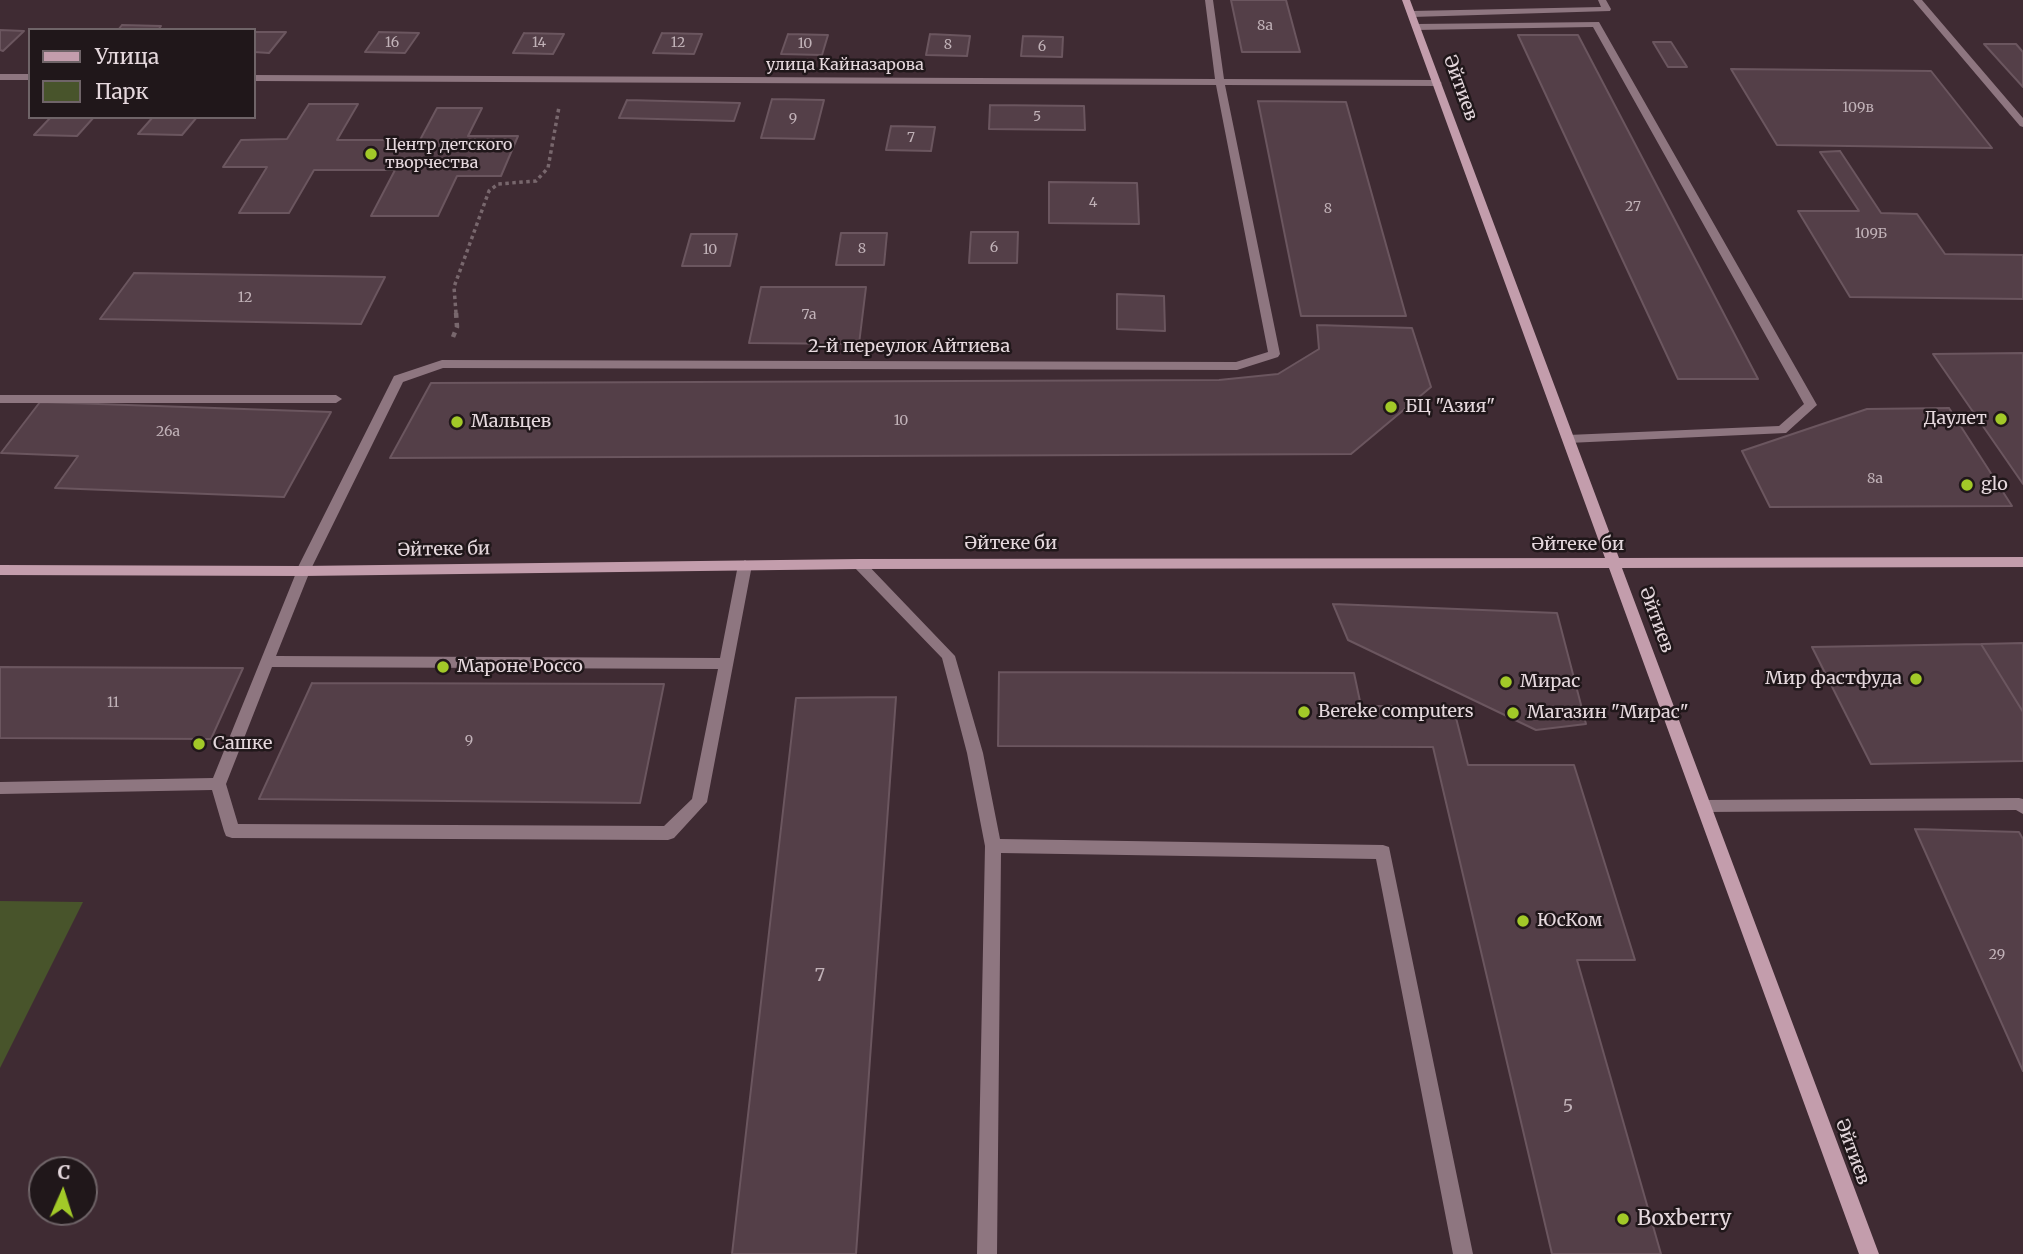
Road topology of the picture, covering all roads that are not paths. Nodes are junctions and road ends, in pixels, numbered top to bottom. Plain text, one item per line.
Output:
1 (1209, 0) edge
2 (1406, 0) edge
3 (1602, 0) edge
4 (1917, 0) edge
5 (1414, 20) junction
6 (0, 77) edge
7 (28, 77) edge
8 (256, 78) edge
9 (1220, 82) junction
10 (1437, 83) junction
11 (2023, 124) edge
12 (0, 399) edge
13 (336, 399) dead end
14 (1568, 439) junction
15 (2023, 562) edge
16 (859, 564) junction
17 (1614, 564) junction
18 (745, 565) junction
19 (0, 570) edge
20 (303, 572) junction
21 (267, 661) junction
22 (726, 664) junction
23 (218, 784) junction
24 (0, 788) edge
25 (1704, 807) junction
26 (2023, 807) edge
27 (993, 846) junction
28 (987, 1254) edge
29 (1462, 1254) edge
30 (1870, 1254) edge

1 - 9 street, 2-й переулок Айтиева
2 - 5 street, Әйтиев
3 - 5 street
4 - 11 street
5 - 10 street, Әйтиев
5 - 14 street
6 - 7 street
8 - 9 street, улица Кайназарова
9 - 10 street, улица Кайназарова
9 - 20 street, 2-й переулок Айтиева
10 - 14 street, Әйтиев
12 - 13 street
14 - 17 street, Әйтиев
15 - 17 street, Әйтеке би
16 - 17 street, Әйтеке би
16 - 18 street, Әйтеке би
16 - 27 street
17 - 25 street, Әйтиев
18 - 20 street, Әйтеке би
18 - 22 street
19 - 20 street, Әйтеке би
20 - 21 street, 2-й переулок Айтиева
21 - 22 street
21 - 23 street, 2-й переулок Айтиева
22 - 23 street
23 - 24 street
25 - 26 street
25 - 30 street, Әйтиев
27 - 28 street
27 - 29 street

